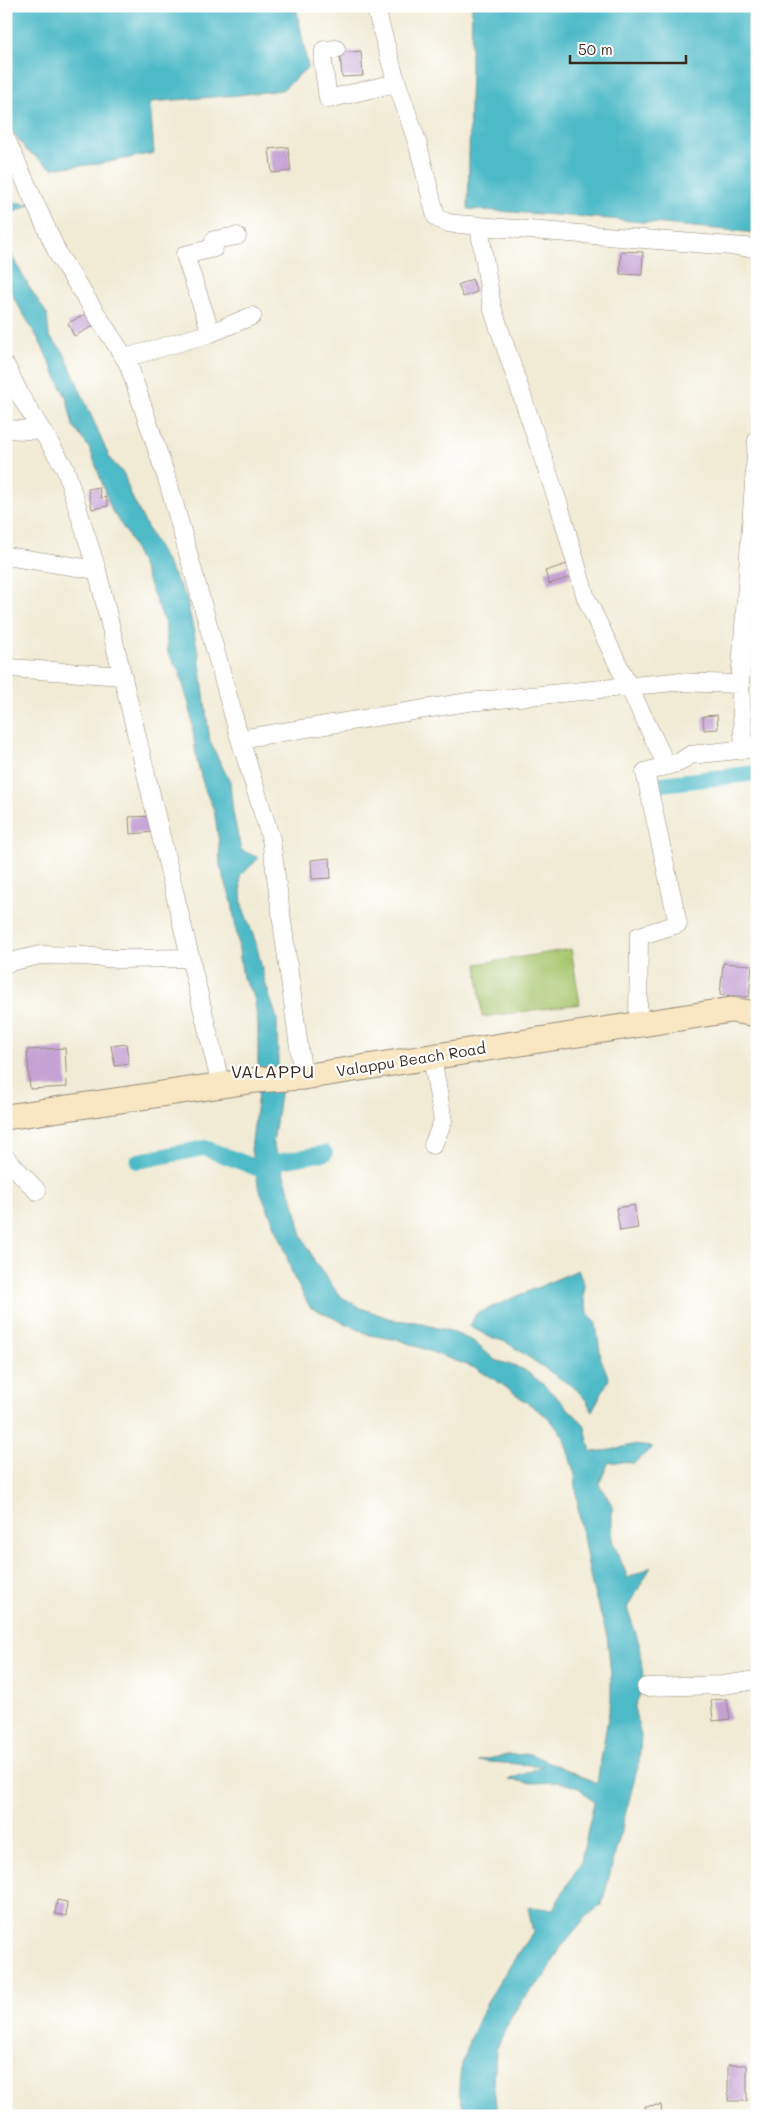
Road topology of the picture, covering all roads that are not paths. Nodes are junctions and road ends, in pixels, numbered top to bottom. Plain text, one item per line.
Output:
1 (374, 6) edge
2 (336, 49) dead end
3 (396, 83) junction
4 (6, 139) edge
5 (479, 226) junction
6 (237, 236) dead end
7 (757, 248) edge
8 (252, 316) dead end
9 (211, 333) junction
10 (125, 358) junction
11 (6, 366) edge
12 (6, 429) edge
13 (42, 430) junction
14 (757, 440) edge
15 (6, 556) edge
16 (97, 570) junction
17 (10, 668) dead end
18 (123, 676) junction
19 (740, 684) junction
20 (628, 686) junction
21 (240, 738) junction
22 (750, 748) edge
23 (667, 766) junction
24 (191, 958) junction
25 (6, 963) edge
26 (757, 1014) edge
27 (638, 1025) junction
28 (432, 1057) junction
29 (293, 1078) junction
30 (221, 1086) junction
31 (6, 1117) edge
32 (433, 1145) dead end
33 (6, 1158) edge
34 (37, 1191) dead end
35 (757, 1680) edge
36 (646, 1687) dead end

1 - 3 street
2 - 3 street
3 - 5 street
4 - 10 street
5 - 7 street
5 - 20 street
6 - 9 street
8 - 9 street
9 - 10 street
10 - 21 street
11 - 13 street
12 - 13 street
13 - 16 street
14 - 19 street
15 - 16 street
16 - 18 street
17 - 18 street
18 - 24 street
19 - 20 street
19 - 22 street
20 - 21 street
20 - 23 street
21 - 29 street
22 - 23 street
23 - 27 street
24 - 25 street
24 - 30 street
26 - 27 main road, Valappu Beach Road
27 - 28 main road, Valappu Beach Road
28 - 29 main road, Valappu Beach Road
28 - 32 street
29 - 30 main road, Valappu Beach Road
30 - 31 main road, Valappu Beach Road
33 - 34 street
35 - 36 street

